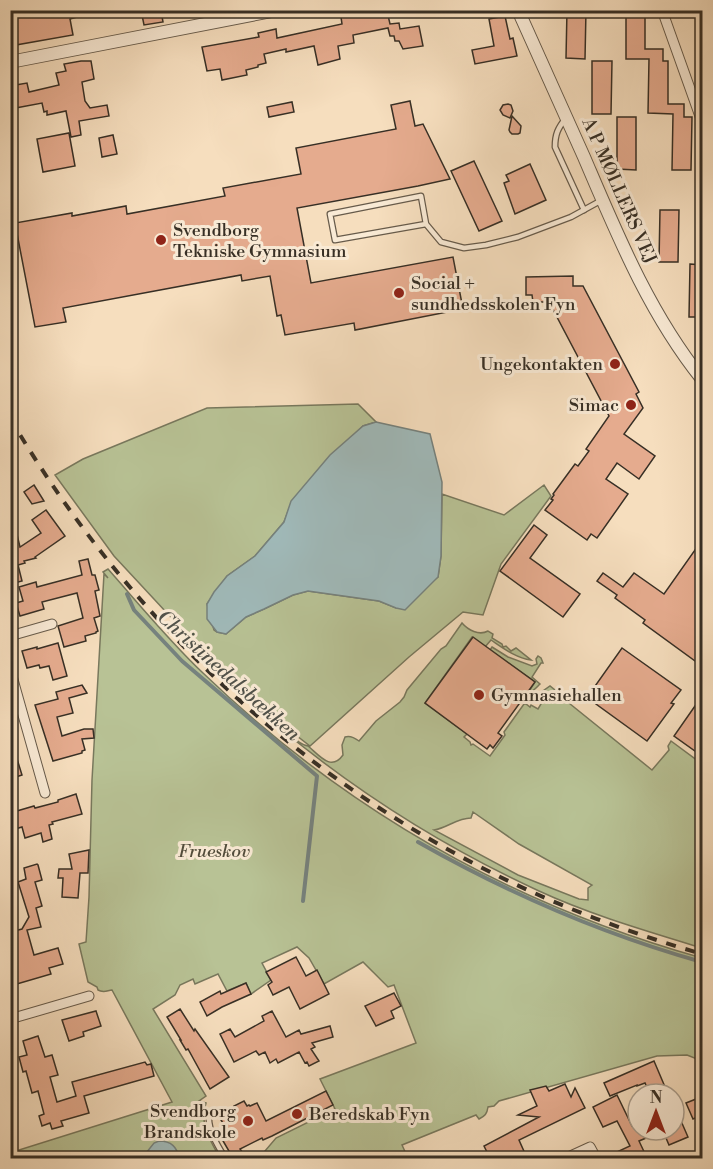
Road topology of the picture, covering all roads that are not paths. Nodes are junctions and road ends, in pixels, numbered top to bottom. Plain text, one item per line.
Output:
1 (277, 10) edge
2 (518, 10) edge
3 (662, 10) edge
4 (10, 62) edge
5 (566, 117) junction
6 (702, 122) edge
7 (602, 200) junction
8 (585, 210) junction
9 (426, 224) junction
10 (702, 379) edge
11 (52, 624) dead end
12 (10, 636) edge
13 (10, 669) edge
14 (45, 793) dead end
15 (89, 996) dead end
16 (10, 1019) edge
17 (208, 1112) dead end
18 (225, 1158) edge
19 (566, 1158) edge
20 (596, 1158) edge

1 - 4 street
2 - 5 street, A P MØLLERS VEJ
3 - 6 street
5 - 7 street, A P MØLLERS VEJ
5 - 8 lane
7 - 8 lane
7 - 10 street, A P MØLLERS VEJ
8 - 9 lane
9 - 9 lane
11 - 12 street
13 - 14 street
15 - 16 street
17 - 18 lane
19 - 20 street

